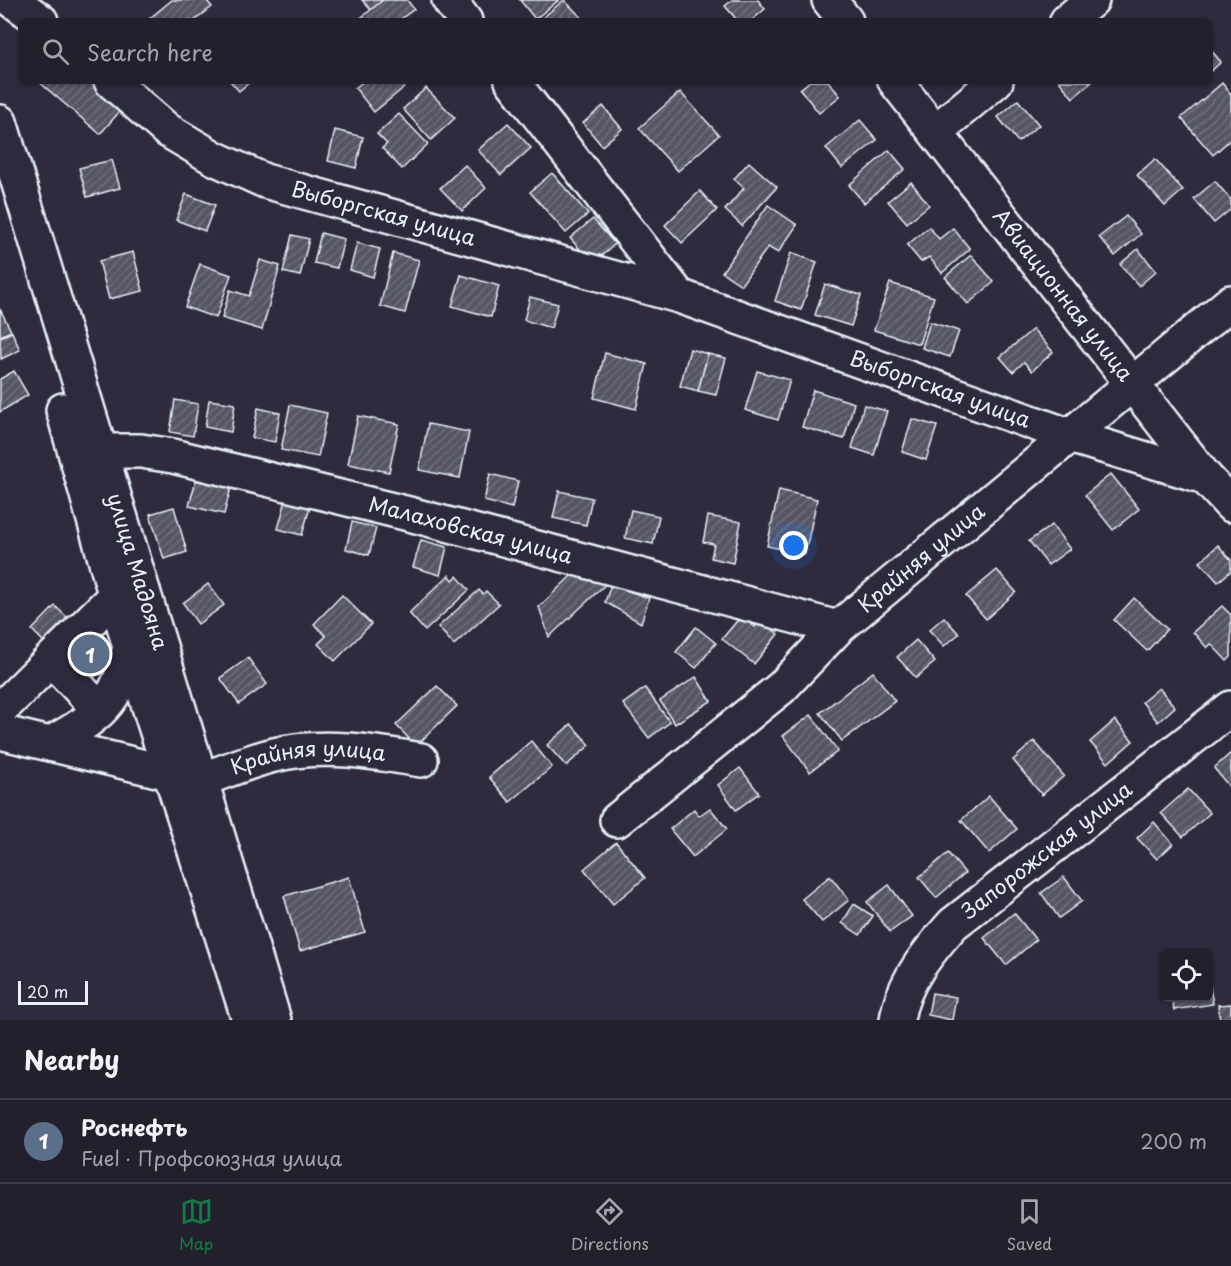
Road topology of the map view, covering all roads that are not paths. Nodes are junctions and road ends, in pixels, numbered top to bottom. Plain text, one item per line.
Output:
1 (12, 0) edge
2 (449, 0) edge
3 (829, 0) edge
4 (1092, 0) edge
5 (37, 18) edge
6 (463, 18) edge
7 (844, 18) edge
8 (1071, 18) edge
9 (114, 84) edge
10 (514, 84) edge
11 (898, 84) edge
12 (992, 84) edge
13 (0, 122) edge
14 (936, 131) junction
15 (0, 193) edge
16 (680, 296) junction
17 (1231, 302) edge
18 (1132, 384) junction
19 (1070, 436) junction
20 (99, 451) junction
21 (1205, 477) junction
22 (1231, 505) edge
23 (116, 595) junction
24 (838, 628) junction
25 (130, 647) junction
26 (51, 659) junction
27 (1231, 708) edge
28 (0, 710) edge
29 (100, 710) junction
30 (0, 732) edge
31 (50, 744) junction
32 (421, 760) dead end
33 (185, 776) junction
34 (617, 820) dead end
35 (249, 1020) edge
36 (274, 1020) edge
37 (897, 1020) edge

1 - 5 street
2 - 6 street
3 - 7 street
4 - 8 street
9 - 16 street, Выборгская улица
10 - 16 street
11 - 14 street, Авиационная улица
12 - 14 street
13 - 20 street, улица Мадояна
14 - 18 street, Авиационная улица
15 - 23 street, улица Мадояна
16 - 19 street, Выборгская улица
17 - 18 street, Крайняя улица
18 - 19 street, Крайняя улица
18 - 21 street, Авиационная улица
19 - 21 street, Выборгская улица
19 - 24 street, Крайняя улица
20 - 24 street, Малаховская улица
20 - 33 street, улица Мадояна
21 - 22 street, Авиационная улица
23 - 25 street, улица Мадояна
23 - 26 street
24 - 34 street, Крайняя улица
25 - 29 street
25 - 33 street, улица Мадояна
26 - 28 street
26 - 29 street
27 - 37 street, Запорожская улица
29 - 31 street
30 - 31 street
31 - 33 street
32 - 33 street, Крайняя улица
33 - 35 street, улица Мадояна
33 - 36 street, улица Мадояна

